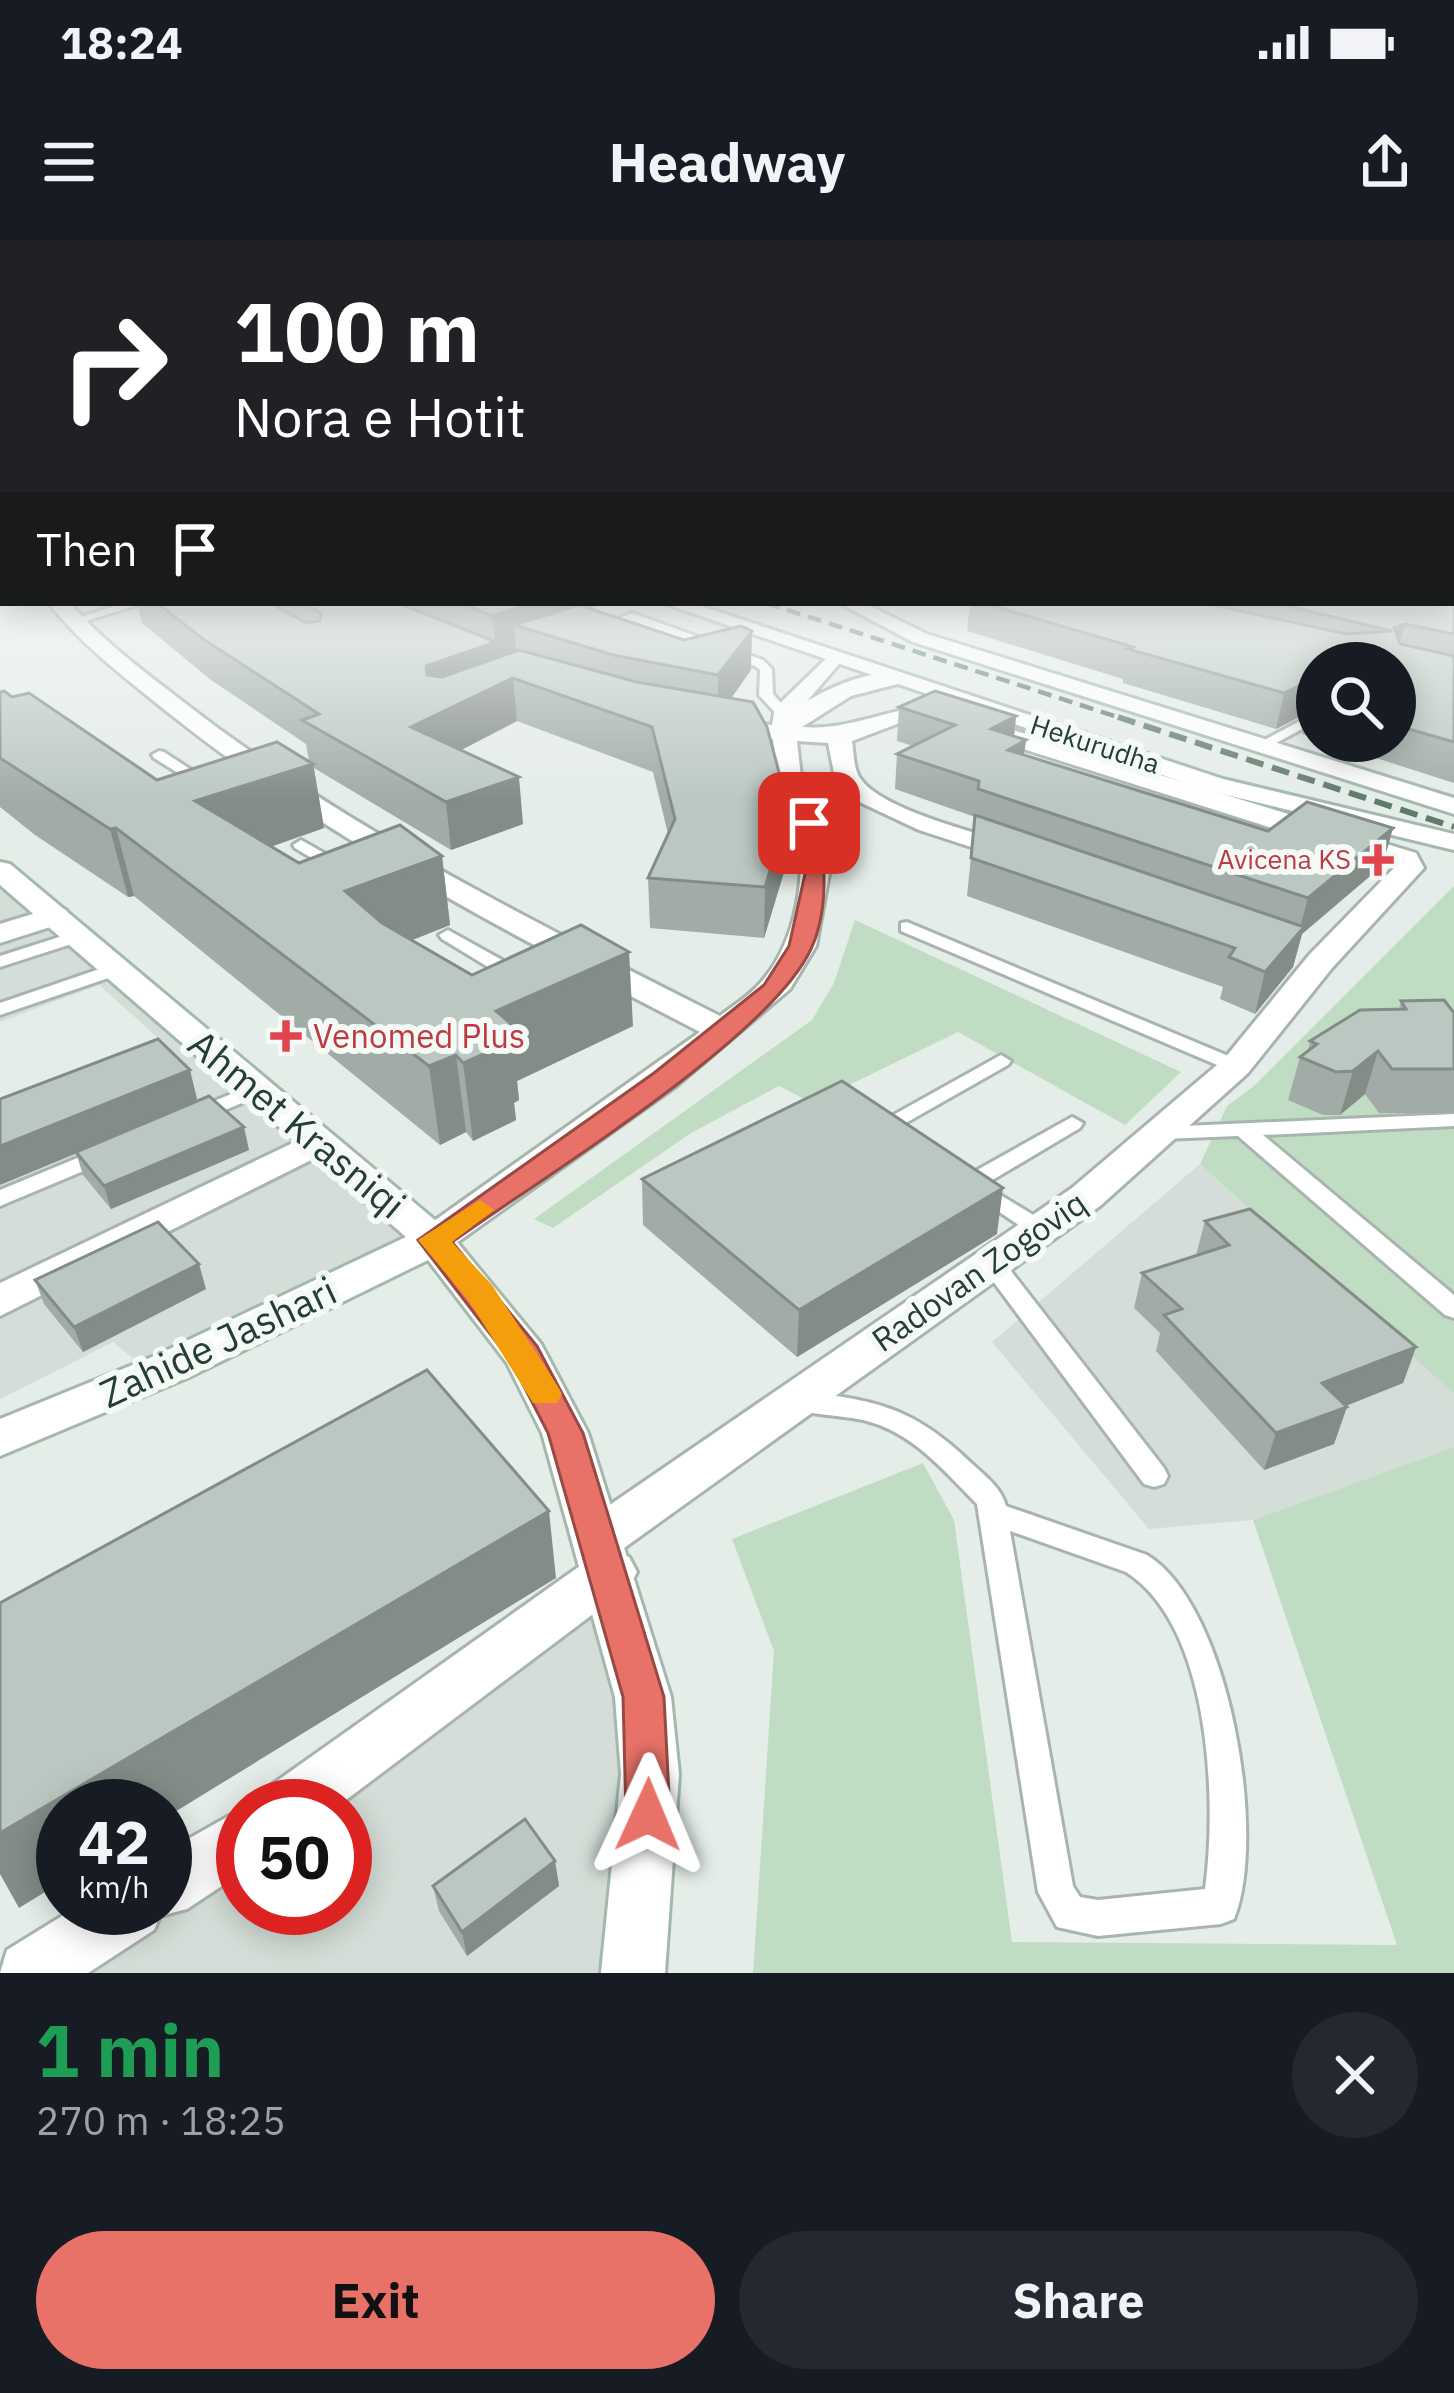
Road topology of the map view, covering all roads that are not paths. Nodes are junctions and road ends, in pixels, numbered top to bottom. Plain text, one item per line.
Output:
1 (98, 640) edge
2 (694, 640) joint
3 (783, 640) edge
4 (926, 640) edge
5 (662, 650) edge
6 (733, 653) junction
7 (834, 657) junction
8 (701, 663) edge
9 (902, 680) junction
10 (782, 724) junction
11 (702, 726) edge
12 (1296, 727) edge
13 (839, 737) junction
14 (1260, 746) junction
15 (159, 755) dead end
16 (215, 790) edge
17 (1454, 806) edge
18 (1454, 842) edge
19 (301, 845) dead end
20 (416, 865) junction
21 (1053, 867) edge
22 (0, 870) edge
23 (67, 926) junction
24 (907, 927) dead end
25 (0, 934) edge
26 (448, 935) dead end
27 (0, 962) edge
28 (567, 968) junction
29 (117, 970) junction
30 (0, 1009) edge
31 (725, 1032) junction
32 (1001, 1060) dead end
33 (1236, 1066) junction
34 (256, 1090) junction
35 (1454, 1120) edge
36 (1072, 1123) dead end
37 (171, 1126) edge
38 (1243, 1129) junction
39 (1162, 1133) junction
40 (899, 1139) edge
41 (318, 1142) junction
42 (128, 1144) edge
43 (0, 1198) edge
44 (1040, 1229) junction
45 (434, 1240) junction
46 (992, 1263) junction
47 (0, 1301) edge
48 (1454, 1309) edge
49 (796, 1400) junction
50 (0, 1438) edge
51 (1154, 1476) dead end
52 (993, 1513) junction
53 (605, 1555) junction
54 (325, 1779) edge
55 (90, 1935) edge
56 (30, 1973) edge
57 (633, 1973) edge

1 - 20 street
2 - 5 lane
2 - 6 lane
3 - 7 street, Hekurudha
4 - 14 street, Hekurudha
6 - 8 lane
6 - 10 lane
7 - 9 street, Hekurudha
7 - 10 street
9 - 10 street
9 - 18 street, Hekurudha
10 - 11 street
10 - 13 street
10 - 31 street, Zahide Jashari
12 - 14 lane
13 - 21 street
13 - 33 street, Radovan Zogoviq
14 - 17 street, Hekurudha
15 - 16 lane
19 - 20 lane
20 - 28 street
22 - 23 street, Ahmet Krasniqi
23 - 25 street
23 - 27 lane
23 - 29 street, Ahmet Krasniqi
24 - 33 lane
26 - 28 lane
28 - 31 street
29 - 30 lane
29 - 34 street, Ahmet Krasniqi
31 - 45 street, Zahide Jashari
32 - 40 lane
33 - 39 street, Radovan Zogoviq
34 - 37 lane
34 - 41 street, Ahmet Krasniqi
35 - 38 lane
36 - 44 lane
38 - 39 lane
38 - 48 lane
39 - 44 street, Radovan Zogoviq
41 - 45 street, Ahmet Krasniqi
41 - 47 street
42 - 43 lane
44 - 46 street, Radovan Zogoviq
45 - 50 street, Zahide Jashari
45 - 53 street, Ahmet Krasniqi
46 - 49 street, Radovan Zogoviq
46 - 51 lane
49 - 52 lane
49 - 53 street, Radovan Zogoviq
52 - 52 lane
53 - 54 street, Radovan Zogoviq
53 - 57 street, Ahmet Krasniqi
55 - 56 street

